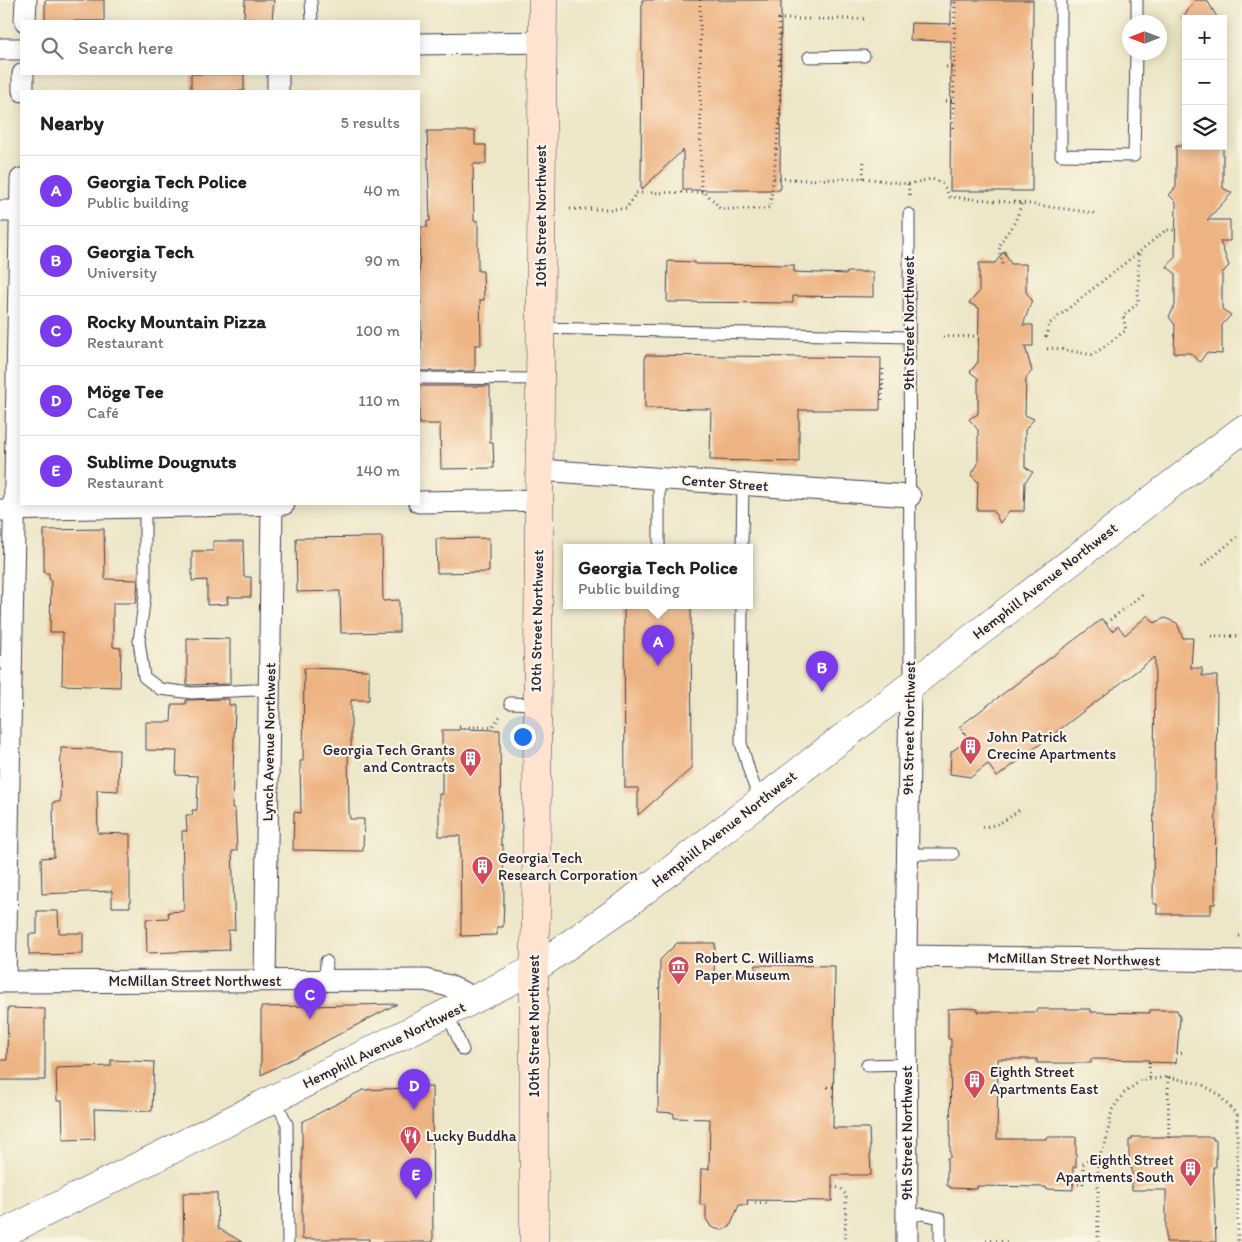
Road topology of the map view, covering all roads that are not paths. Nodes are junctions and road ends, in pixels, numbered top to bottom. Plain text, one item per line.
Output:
1 (26, 0) edge
2 (312, 0) edge
3 (543, 0) edge
4 (1060, 0) edge
5 (1137, 0) edge
6 (1137, 15) edge
7 (25, 20) edge
8 (312, 20) edge
9 (543, 42) junction
10 (420, 44) edge
11 (0, 49) edge
12 (20, 49) edge
13 (864, 56) dead end
14 (809, 57) dead end
15 (1136, 60) edge
16 (23, 75) edge
17 (278, 75) edge
18 (23, 90) edge
19 (278, 90) edge
20 (20, 182) edge
21 (10, 211) edge
22 (909, 214) dead end
23 (541, 328) junction
24 (909, 337) junction
25 (420, 378) edge
26 (540, 379) junction
27 (1242, 430) edge
28 (540, 470) junction
29 (659, 479) junction
30 (743, 484) junction
31 (910, 496) junction
32 (540, 500) junction
33 (420, 502) edge
34 (210, 505) edge
35 (272, 505) edge
36 (149, 506) edge
37 (7, 510) edge
38 (659, 544) edge
39 (742, 544) edge
40 (742, 609) edge
41 (910, 686) junction
42 (270, 691) junction
43 (760, 801) junction
44 (4, 812) edge
45 (908, 854) junction
46 (953, 854) dead end
47 (906, 956) junction
48 (1242, 961) edge
49 (534, 969) junction
50 (265, 980) junction
51 (3, 982) edge
52 (476, 999) junction
53 (447, 1013) junction
54 (464, 1050) dead end
55 (906, 1064) junction
56 (867, 1065) dead end
57 (275, 1099) junction
58 (907, 1217) junction
59 (0, 1236) edge
60 (288, 1242) edge
61 (534, 1242) edge
62 (907, 1242) edge
63 (940, 1242) edge

1 - 7 street
2 - 8 lane
3 - 9 main road, 10th Street Northwest
4 - 15 lane
5 - 6 lane
9 - 10 street
9 - 23 main road, 10th Street Northwest
11 - 12 street
13 - 14 lane
16 - 18 street
17 - 19 street
20 - 21 street
21 - 37 street
22 - 24 lane, 9th Street Northwest
23 - 24 lane
23 - 26 main road, 10th Street Northwest
24 - 31 lane, 9th Street Northwest
25 - 26 lane
26 - 28 main road, 10th Street Northwest
27 - 41 street, Hemphill Avenue Northwest
28 - 29 street, Center Street
28 - 32 main road, 10th Street Northwest
29 - 30 street, Center Street
29 - 38 lane
30 - 31 street, Center Street
30 - 39 lane
31 - 41 lane, 9th Street Northwest
32 - 33 street
32 - 49 main road, 10th Street Northwest
34 - 36 street
35 - 42 street, Lynch Avenue Northwest
36 - 37 street
36 - 42 lane
37 - 44 street
40 - 43 lane
41 - 43 street, Hemphill Avenue Northwest
41 - 45 street, 9th Street Northwest
42 - 50 street, Lynch Avenue Northwest
43 - 49 street, Hemphill Avenue Northwest
44 - 51 street
45 - 46 lane
45 - 47 street, 9th Street Northwest
47 - 48 street, McMillan Street Northwest
47 - 55 street, 9th Street Northwest
49 - 52 street, Hemphill Avenue Northwest
49 - 61 main road, 10th Street Northwest
50 - 51 street, McMillan Street Northwest
50 - 52 street, McMillan Street Northwest
52 - 53 street, Hemphill Avenue Northwest
53 - 54 lane
53 - 57 street, Hemphill Avenue Northwest
55 - 56 lane
55 - 58 street, 9th Street Northwest
57 - 59 street, Hemphill Avenue Northwest
57 - 60 lane
58 - 62 street, 9th Street Northwest
58 - 63 lane

